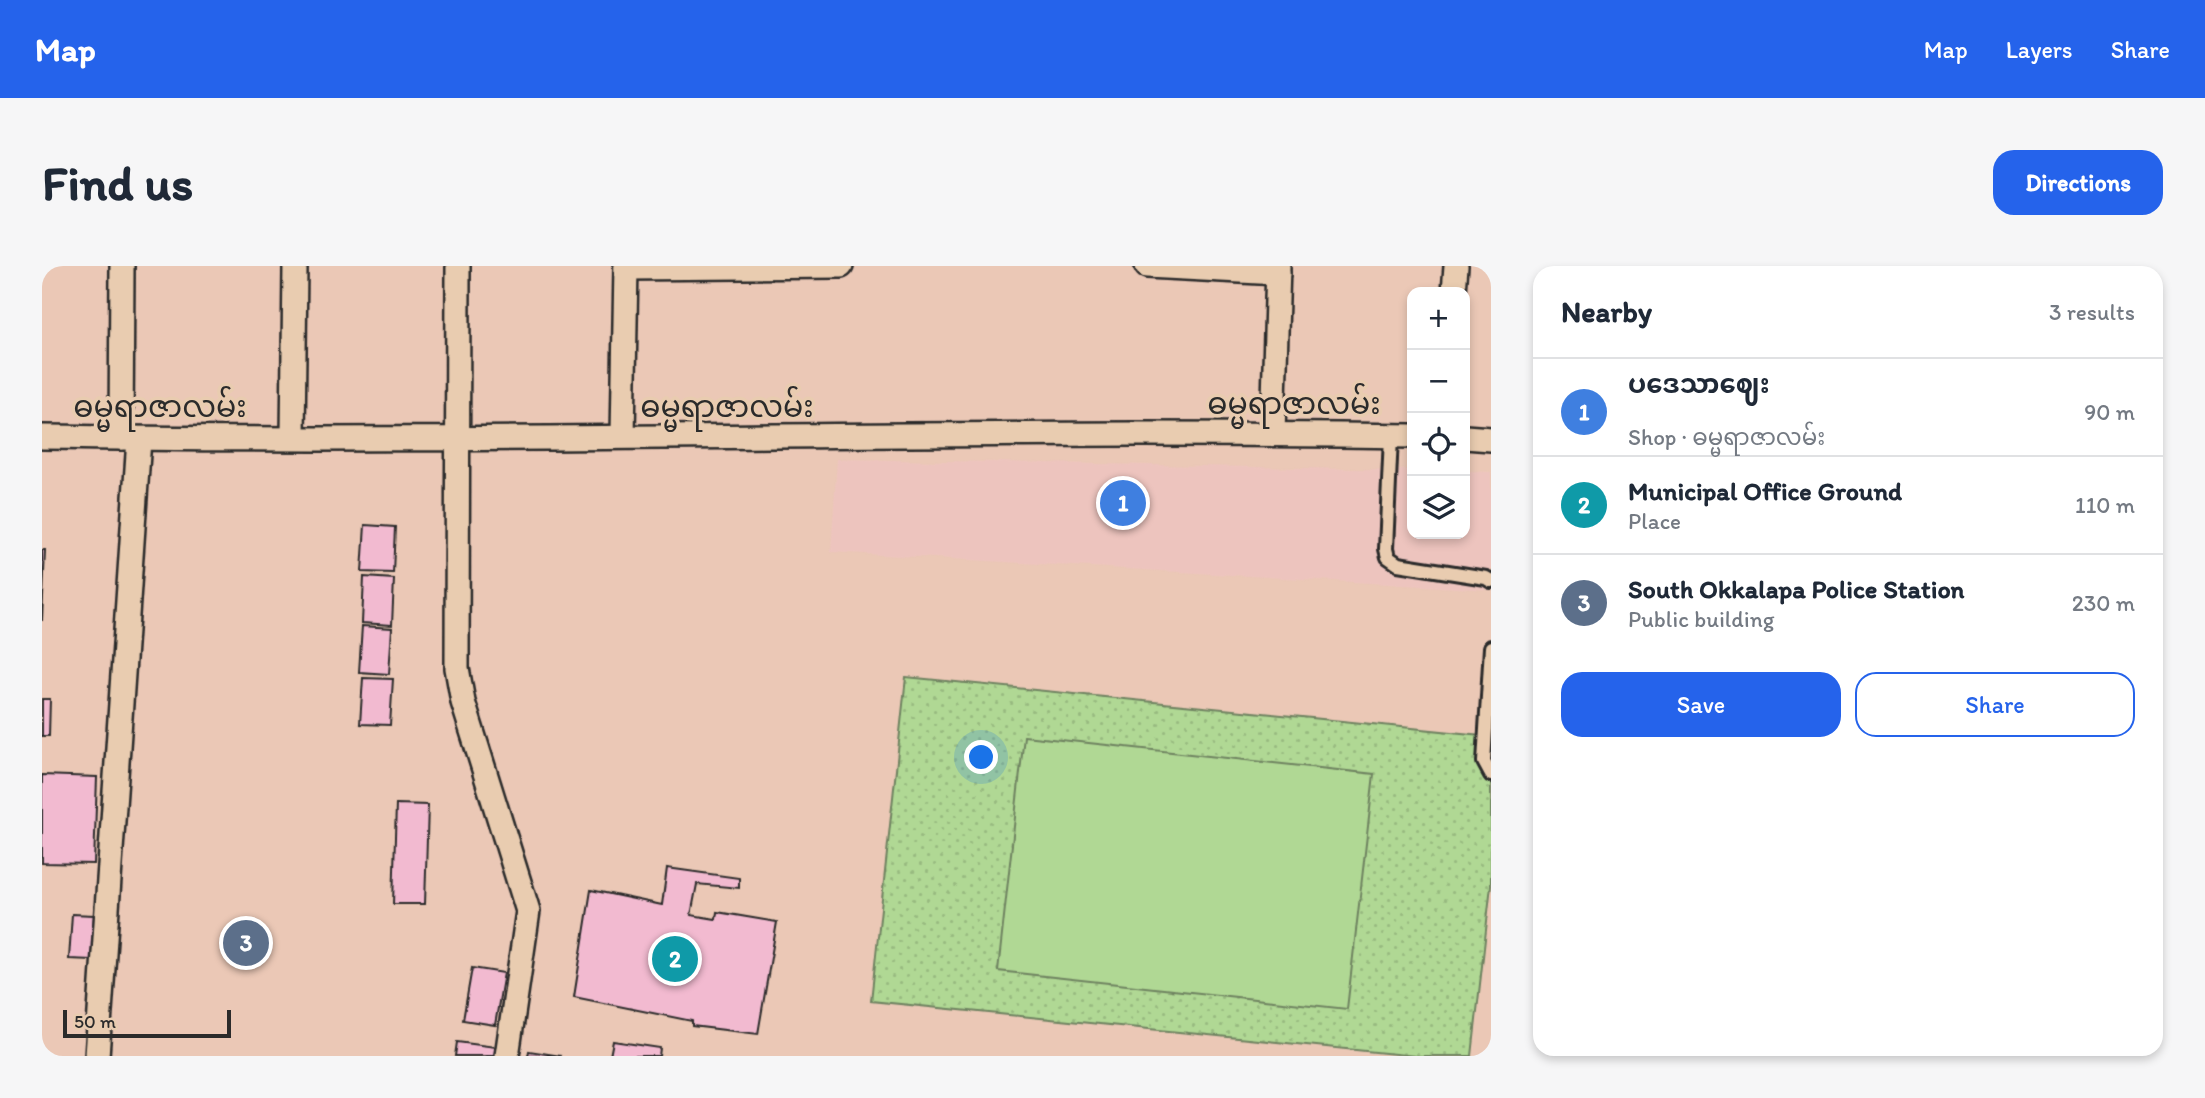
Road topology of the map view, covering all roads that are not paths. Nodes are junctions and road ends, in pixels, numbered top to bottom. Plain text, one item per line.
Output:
1 (122, 266) edge
2 (295, 266) edge
3 (458, 266) edge
4 (841, 266) edge
5 (1147, 266) edge
6 (1455, 266) edge
7 (626, 267) edge
8 (1278, 270) edge
9 (1454, 287) edge
10 (1273, 433) junction
11 (623, 436) junction
12 (1401, 436) edge
13 (42, 437) edge
14 (293, 437) junction
15 (1470, 437) edge
16 (457, 438) junction
17 (130, 439) junction
18 (1491, 439) edge
19 (1491, 581) edge
20 (1491, 647) edge
21 (1491, 775) edge
22 (97, 1056) edge
23 (507, 1056) edge

1 - 17 street
2 - 14 street
3 - 16 street
4 - 7 street
5 - 8 street
6 - 9 street
7 - 11 street
8 - 10 street
10 - 11 street, ဓမ္မရာဇာလမ်း
10 - 12 street, ဓမ္မရာဇာလမ်း
11 - 16 street, ဓမ္မရာဇာလမ်း
12 - 19 lane
13 - 17 street, ဓမ္မရာဇာလမ်း
14 - 16 street, ဓမ္မရာဇာလမ်း
14 - 17 street, ဓမ္မရာဇာလမ်း
15 - 18 street
16 - 23 street
17 - 22 street
20 - 21 lane

